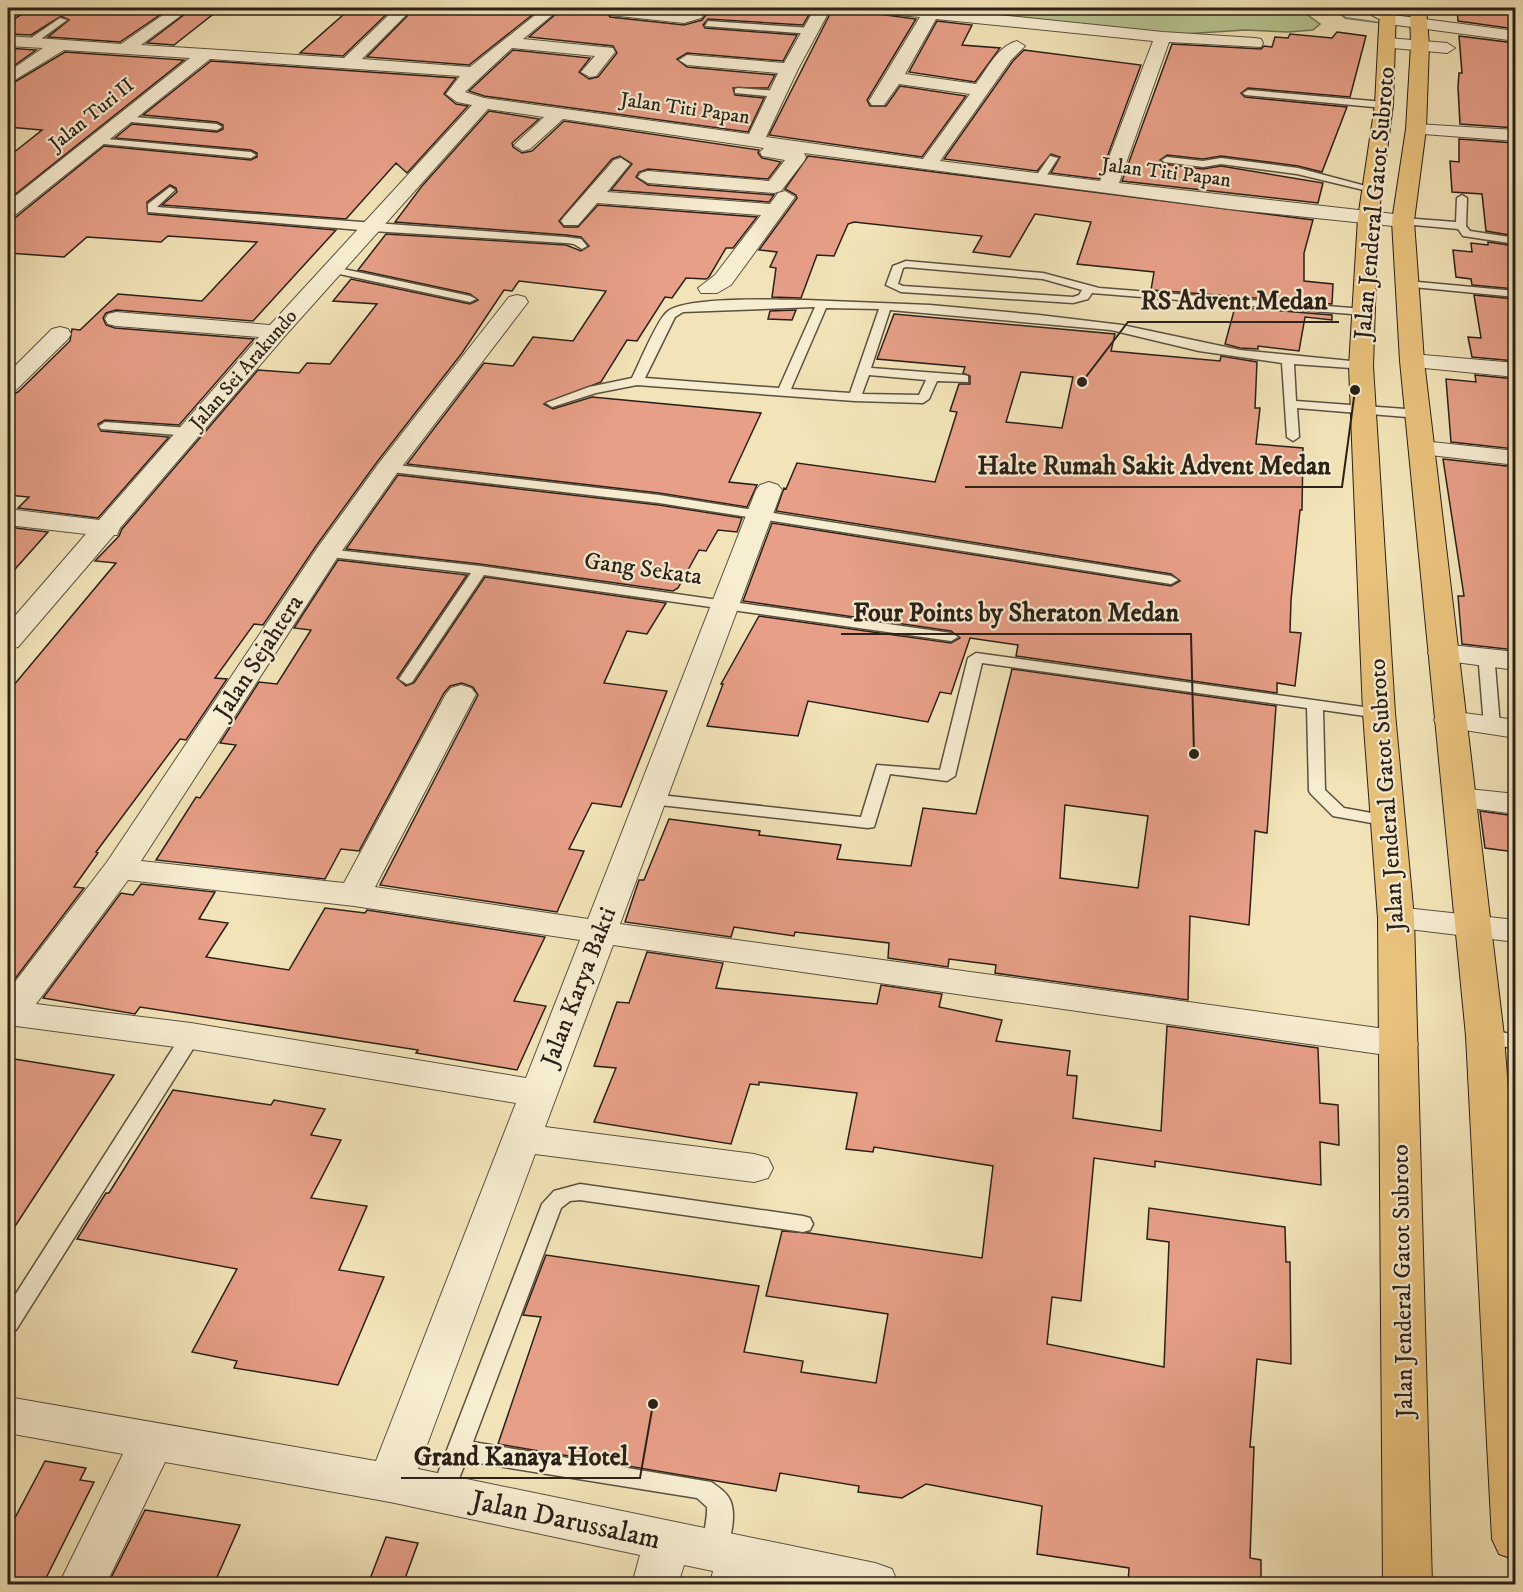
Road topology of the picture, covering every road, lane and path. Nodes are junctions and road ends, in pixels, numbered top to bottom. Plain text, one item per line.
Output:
1 (183, 8) edge
2 (405, 8) edge
3 (553, 8) edge
4 (701, 8) edge
5 (823, 8) edge
6 (874, 8) edge
7 (1366, 8) edge
8 (16, 10) dead end
9 (616, 12) dead end
10 (1447, 12) edge
11 (931, 13) junction
12 (8, 16) edge
13 (63, 20) dead end
14 (1515, 22) edge
15 (708, 24) dead end
16 (1405, 24) edge
17 (812, 31) junction
18 (1515, 36) edge
19 (1163, 37) junction
20 (8, 41) edge
21 (31, 42) junction
22 (510, 43) junction
23 (1255, 43) dead end
24 (61, 44) junction
25 (1017, 46) dead end
26 (124, 49) junction
27 (1463, 49) dead end
28 (206, 54) junction
29 (687, 60) dead end
30 (348, 64) junction
31 (789, 69) junction
32 (474, 72) junction
33 (590, 72) dead end
34 (894, 78) junction
35 (8, 80) edge
36 (982, 90) junction
37 (738, 91) dead end
38 (1248, 93) dead end
39 (777, 94) junction
40 (878, 101) dead end
41 (484, 103) junction
42 (1384, 105) junction
43 (558, 114) junction
44 (123, 119) junction
45 (217, 128) dead end
46 (1416, 129) junction
47 (1515, 136) edge
48 (665, 137) dead end
49 (96, 141) junction
50 (747, 143) junction
51 (523, 145) dead end
52 (819, 151) junction
53 (251, 155) dead end
54 (1053, 158) dead end
55 (1167, 160) dead end
56 (621, 164) dead end
57 (928, 165) junction
58 (648, 177) dead end
59 (1039, 180) junction
60 (1107, 188) junction
61 (170, 190) dead end
62 (594, 197) junction
63 (1462, 198) dead end
64 (1370, 203) junction
65 (775, 210) junction
66 (8, 212) edge
67 (571, 221) dead end
68 (1403, 221) junction
69 (1461, 226) junction
70 (372, 228) junction
71 (1515, 241) edge
72 (582, 246) dead end
73 (334, 270) junction
74 (1407, 284) junction
75 (709, 288) dead end
76 (1088, 289) junction
77 (1515, 294) edge
78 (470, 299) dead end
79 (518, 302) dead end
80 (822, 304) junction
81 (886, 306) junction
82 (1364, 312) junction
83 (116, 320) dead end
84 (276, 332) junction
85 (60, 334) dead end
86 (1288, 361) junction
87 (1361, 366) junction
88 (1413, 367) junction
89 (863, 371) junction
90 (1508, 375) edge
91 (933, 377) junction
92 (964, 379) dead end
93 (637, 381) junction
94 (8, 385) edge
95 (783, 392) junction
96 (855, 397) junction
97 (552, 403) dead end
98 (1290, 404) junction
99 (1366, 409) junction
100 (1419, 414) junction
101 (105, 426) dead end
102 (190, 432) junction
103 (1293, 437) dead end
104 (1422, 448) junction
105 (1515, 458) edge
106 (388, 468) junction
107 (764, 503) junction
108 (8, 516) edge
109 (108, 529) junction
110 (327, 553) junction
111 (480, 570) junction
112 (1171, 580) dead end
113 (726, 603) junction
114 (951, 637) dead end
115 (8, 641) edge
116 (1443, 653) junction
117 (1515, 661) edge
118 (1487, 665) dead end
119 (407, 679) dead end
120 (461, 694) dead end
121 (1315, 706) junction
122 (1379, 713) junction
123 (1449, 720) junction
124 (1504, 728) edge
125 (1459, 798) junction
126 (651, 799) junction
127 (1515, 804) edge
128 (1388, 821) junction
129 (119, 869) junction
130 (354, 895) junction
131 (1396, 918) junction
132 (1473, 925) junction
133 (1515, 931) edge
134 (600, 932) junction
135 (9, 1014) edge
136 (191, 1036) junction
137 (1500, 1039) edge
138 (1400, 1044) junction
139 (538, 1093) junction
140 (521, 1138) junction
141 (754, 1168) dead end
142 (1506, 1212) edge
143 (804, 1224) dead end
144 (8, 1324) edge
145 (8, 1415) edge
146 (152, 1442) junction
147 (459, 1450) junction
148 (390, 1484) junction
149 (442, 1494) junction
150 (1515, 1539) edge
151 (668, 1541) junction
152 (729, 1563) edge
153 (82, 1584) edge
154 (655, 1584) edge
155 (875, 1584) edge
156 (1407, 1584) edge

1 - 26 street
2 - 30 street
3 - 22 street
4 - 9 street
5 - 17 street
6 - 11 street
7 - 16 street
8 - 12 lane
10 - 14 street
10 - 16 street
11 - 19 street
11 - 34 street
13 - 21 lane
15 - 17 lane
16 - 18 street
16 - 27 street
16 - 42 main road, Jalan Jenderal Gatot Subroto
16 - 46 main road, Jalan Jenderal Gatot Subroto
17 - 31 street
19 - 23 street
19 - 60 street
20 - 21 street
21 - 24 street
22 - 32 street
22 - 33 street
24 - 26 street
24 - 35 street
25 - 36 street
26 - 28 street
28 - 30 street
28 - 44 street, Jalan Turi II
29 - 31 street
30 - 32 street
31 - 39 street
32 - 41 street, Jalan Titi Papan
34 - 36 street
34 - 40 street
36 - 57 street
37 - 39 lane
38 - 42 lane
39 - 50 street
41 - 43 street, Jalan Titi Papan
41 - 70 street, Jalan Sei Arakundo
42 - 64 main road, Jalan Jenderal Gatot Subroto
43 - 50 street, Jalan Titi Papan
43 - 51 street
44 - 45 lane
44 - 49 street, Jalan Turi II
46 - 47 street
46 - 68 main road, Jalan Jenderal Gatot Subroto
48 - 50 street
49 - 53 lane
49 - 66 street, Jalan Turi II
50 - 52 street, Jalan Titi Papan
50 - 58 street
52 - 57 street, Jalan Titi Papan
52 - 65 street
54 - 59 lane
55 - 64 lane
56 - 62 street
57 - 59 street, Jalan Titi Papan
59 - 60 street, Jalan Titi Papan
60 - 64 street, Jalan Titi Papan
61 - 70 lane
62 - 65 street
62 - 67 street
63 - 69 lane
64 - 68 street, Jalan Titi Papan
64 - 82 main road, Jalan Jenderal Gatot Subroto
65 - 75 street
68 - 69 lane
68 - 74 main road, Jalan Jenderal Gatot Subroto
69 - 71 lane
70 - 72 lane
70 - 73 street, Jalan Sei Arakundo
73 - 78 lane
73 - 84 street, Jalan Sei Arakundo
74 - 77 lane
74 - 88 main road, Jalan Jenderal Gatot Subroto
76 - 76 lane
76 - 82 lane
79 - 106 street, Jalan Sejahtera
80 - 81 lane
80 - 93 lane
80 - 95 lane
81 - 86 lane
81 - 89 lane
82 - 87 main road, Jalan Jenderal Gatot Subroto
83 - 84 street
84 - 102 street, Jalan Sei Arakundo
85 - 94 street
86 - 87 lane
86 - 98 lane
87 - 99 main road, Jalan Jenderal Gatot Subroto
88 - 90 street
88 - 100 main road, Jalan Jenderal Gatot Subroto
89 - 91 lane
89 - 96 lane
91 - 92 lane
91 - 96 lane
93 - 95 lane
93 - 97 lane
95 - 96 lane
98 - 99 lane
98 - 103 lane
99 - 100 lane
99 - 122 main road, Jalan Jenderal Gatot Subroto
100 - 104 main road, Jalan Jenderal Gatot Subroto
101 - 102 lane
102 - 109 street, Jalan Sei Arakundo
104 - 105 street
104 - 116 main road, Jalan Jenderal Gatot Subroto
106 - 107 lane
106 - 110 street, Jalan Sejahtera
107 - 112 lane
107 - 113 street, Jalan Karya Bakti
108 - 109 street
109 - 115 street, Jalan Sei Arakundo
110 - 111 lane, Gang Sekata
110 - 129 street, Jalan Sejahtera
111 - 113 lane, Gang Sekata
111 - 119 lane
113 - 114 lane, Gang Sekata
113 - 126 street, Jalan Karya Bakti
116 - 117 street
116 - 123 main road, Jalan Jenderal Gatot Subroto
118 - 124 lane
120 - 130 street
121 - 122 lane
121 - 126 lane
121 - 128 lane
122 - 128 main road, Jalan Jenderal Gatot Subroto
123 - 124 street
123 - 125 main road, Jalan Jenderal Gatot Subroto
125 - 127 street
125 - 132 main road, Jalan Jenderal Gatot Subroto
126 - 134 street, Jalan Karya Bakti
128 - 131 main road, Jalan Jenderal Gatot Subroto
129 - 130 street
129 - 135 street, Jalan Sejahtera
130 - 134 street
131 - 132 street
131 - 138 main road, Jalan Jenderal Gatot Subroto
132 - 133 street
132 - 137 main road, Jalan Jenderal Gatot Subroto
134 - 138 street
134 - 139 street, Jalan Karya Bakti
135 - 136 street
136 - 139 street
136 - 144 lane
137 - 142 main road, Jalan Jenderal Gatot Subroto
138 - 156 main road, Jalan Jenderal Gatot Subroto
139 - 140 street, Jalan Karya Bakti
140 - 141 street
140 - 148 street, Jalan Karya Bakti
142 - 150 main road, Jalan Jenderal Gatot Subroto
143 - 147 lane
145 - 146 street, Jalan Darussalam
146 - 148 street, Jalan Darussalam
146 - 153 street
147 - 149 lane
147 - 152 lane
148 - 149 street, Jalan Darussalam
149 - 151 street, Jalan Darussalam
151 - 152 street, Jalan Darussalam
151 - 154 street
152 - 155 street, Jalan Darussalam

